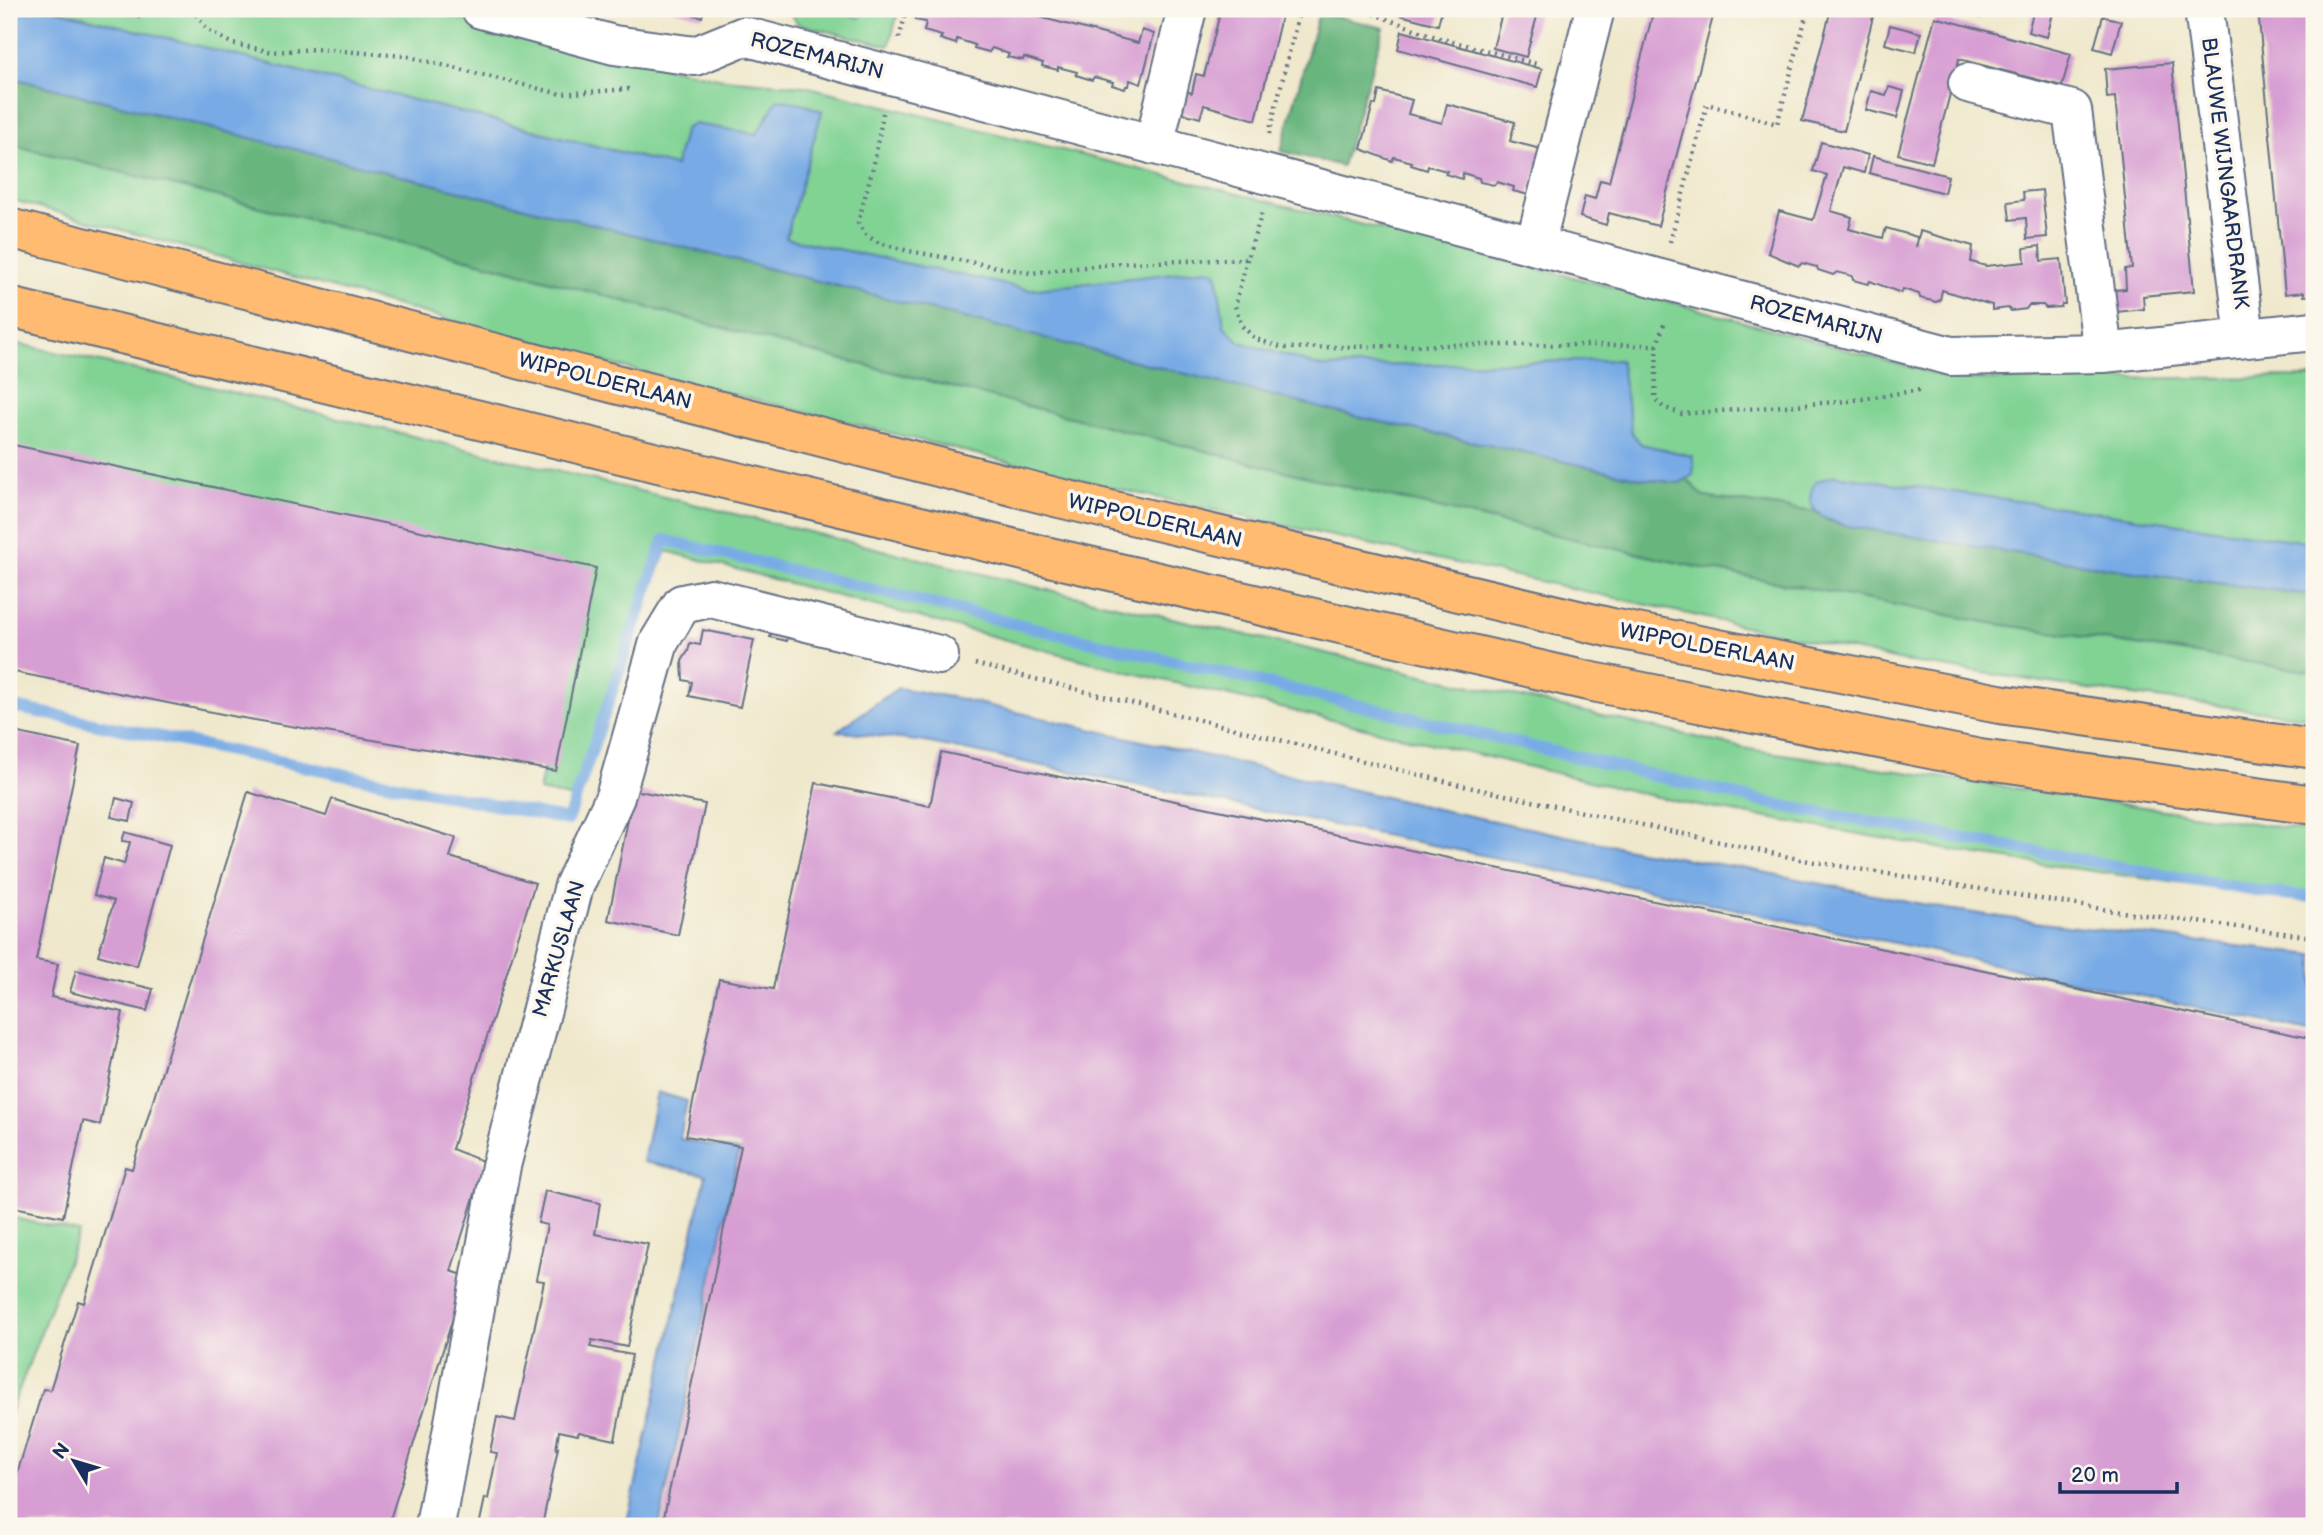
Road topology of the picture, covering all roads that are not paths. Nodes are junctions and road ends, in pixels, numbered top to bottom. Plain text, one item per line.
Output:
1 (1187, 9) edge
2 (1595, 9) edge
3 (2204, 9) edge
4 (504, 12) edge
5 (748, 22) edge
6 (1968, 83) dead end
7 (1154, 145) junction
8 (9, 228) edge
9 (1535, 246) junction
10 (9, 307) edge
11 (2314, 331) edge
12 (2245, 337) junction
13 (2103, 353) junction
14 (939, 655) road end
15 (2314, 750) edge
16 (2314, 805) edge
17 (435, 1526) edge

1 - 7 street
2 - 9 street
3 - 12 street, BLAUWE WIJNGAARDRANK
4 - 5 street, ROZEMARIJN
5 - 7 street, ROZEMARIJN
6 - 13 street
7 - 9 street, ROZEMARIJN
8 - 15 main road, WIPPOLDERLAAN
9 - 13 street, ROZEMARIJN
10 - 16 main road
11 - 12 street, ROZEMARIJN
12 - 13 street, ROZEMARIJN
14 - 17 street, MARKUSLAAN

